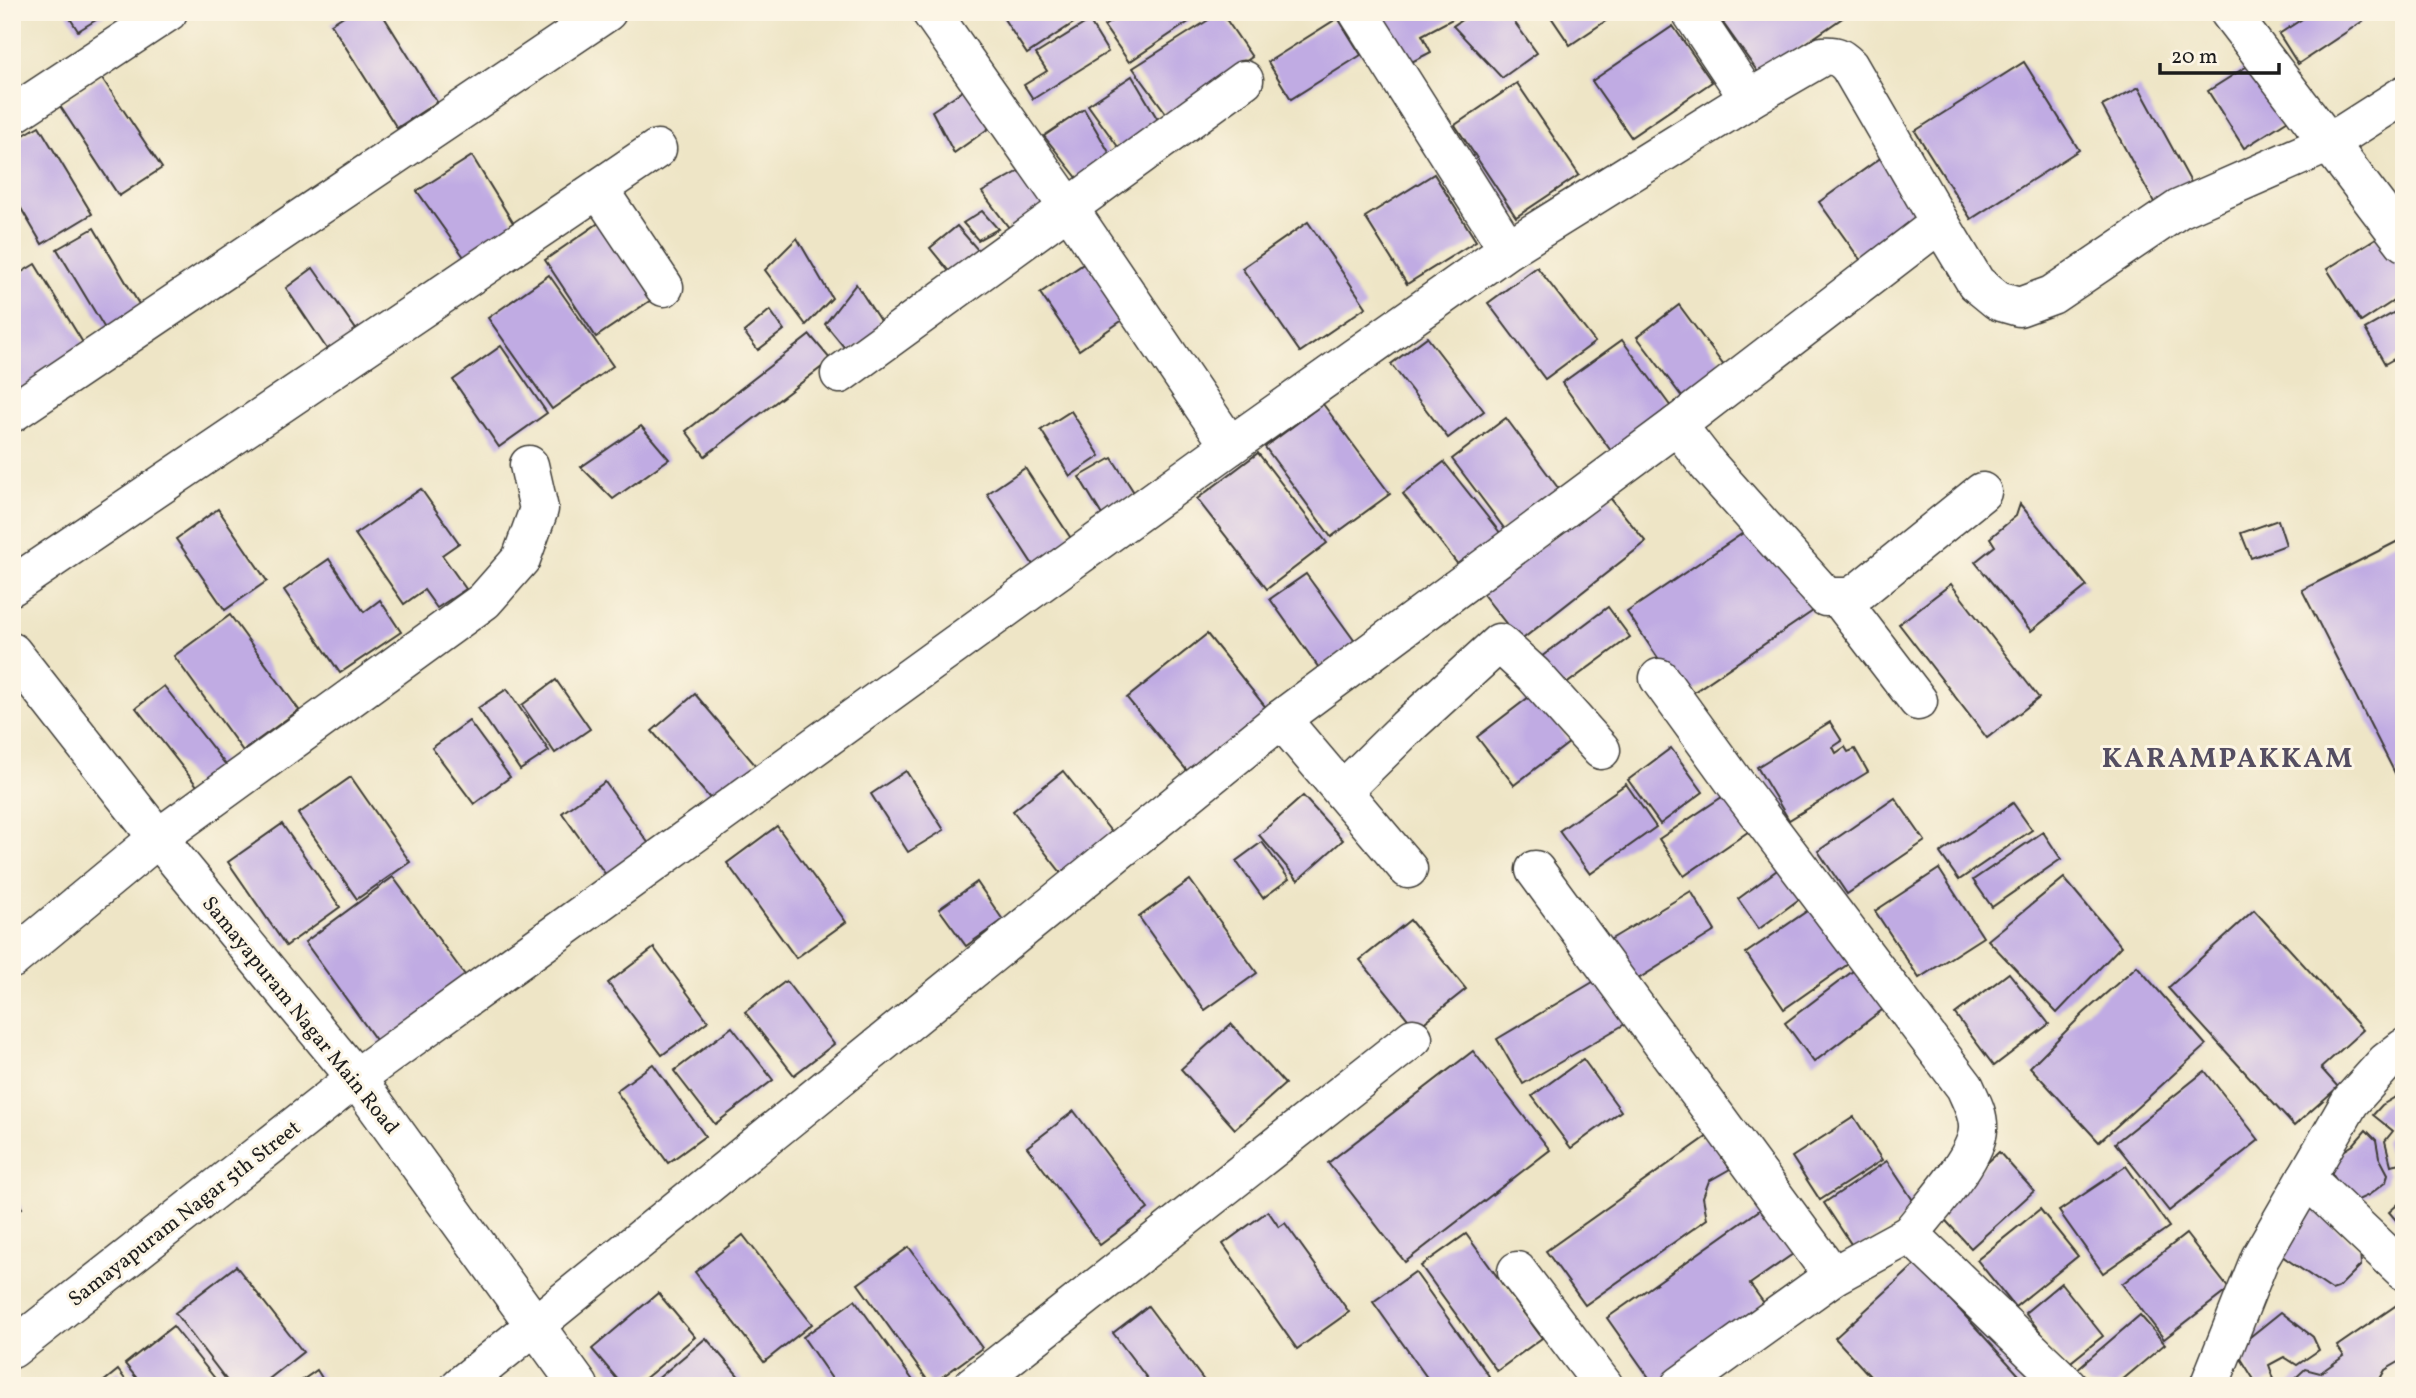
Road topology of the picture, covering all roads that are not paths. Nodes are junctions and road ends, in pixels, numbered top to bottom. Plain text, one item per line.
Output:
1 (168, 12) edge
2 (607, 12) edge
3 (931, 12) edge
4 (1358, 12) edge
5 (1690, 12) edge
6 (2229, 12) edge
7 (1244, 80) dead end
8 (2404, 95) edge
9 (1749, 99) junction
10 (12, 115) edge
11 (2329, 143) junction
12 (657, 149) dead end
13 (599, 190) junction
14 (1068, 207) junction
15 (1940, 223) junction
16 (2404, 243) edge
17 (1508, 249) junction
18 (664, 287) dead end
19 (840, 374) dead end
20 (12, 413) edge
21 (1677, 425) junction
22 (1230, 446) junction
23 (529, 464) dead end
24 (1982, 492) dead end
25 (12, 586) edge
26 (1840, 599) junction
27 (12, 652) edge
28 (1659, 678) dead end
29 (1918, 701) dead end
30 (1281, 719) junction
31 (1601, 750) dead end
32 (1342, 791) junction
33 (158, 838) junction
34 (1408, 870) dead end
35 (1535, 870) dead end
36 (12, 959) edge
37 (1413, 1038) dead end
38 (2404, 1048) edge
39 (356, 1078) junction
40 (2306, 1178) junction
41 (1910, 1234) junction
42 (1517, 1270) dead end
43 (2404, 1271) edge
44 (1833, 1276) junction
45 (535, 1325) junction
46 (12, 1349) edge
47 (2221, 1379) edge
48 (460, 1386) edge
49 (579, 1386) edge
50 (972, 1386) edge
51 (1604, 1386) edge
52 (1681, 1386) edge
53 (2068, 1386) edge

1 - 10 street
2 - 20 street
3 - 14 street
4 - 17 street
5 - 9 street
6 - 11 street
7 - 14 street
8 - 11 street
9 - 15 street, Samayapuram Nagar 5th Street
9 - 17 street, Samayapuram Nagar 5th Street
11 - 15 street
11 - 16 street
12 - 13 street
13 - 18 street
13 - 25 street
14 - 19 street
14 - 22 street
15 - 21 street
17 - 22 street, Samayapuram Nagar 5th Street
21 - 26 street
21 - 30 street
22 - 39 street, Samayapuram Nagar 5th Street
23 - 33 street
24 - 26 street
26 - 29 street
27 - 33 street, Samayapuram Nagar Main Road
28 - 41 street
30 - 32 street
30 - 45 street
31 - 32 street
32 - 34 street
33 - 36 street
33 - 39 street, Samayapuram Nagar Main Road
35 - 44 street
37 - 50 street
38 - 40 street
39 - 45 street, Samayapuram Nagar Main Road
39 - 46 street, Samayapuram Nagar 5th Street
40 - 43 street
40 - 47 street
41 - 44 street
41 - 53 street
42 - 51 street
44 - 52 street
45 - 48 street
45 - 49 street, Samayapuram Nagar Main Road

